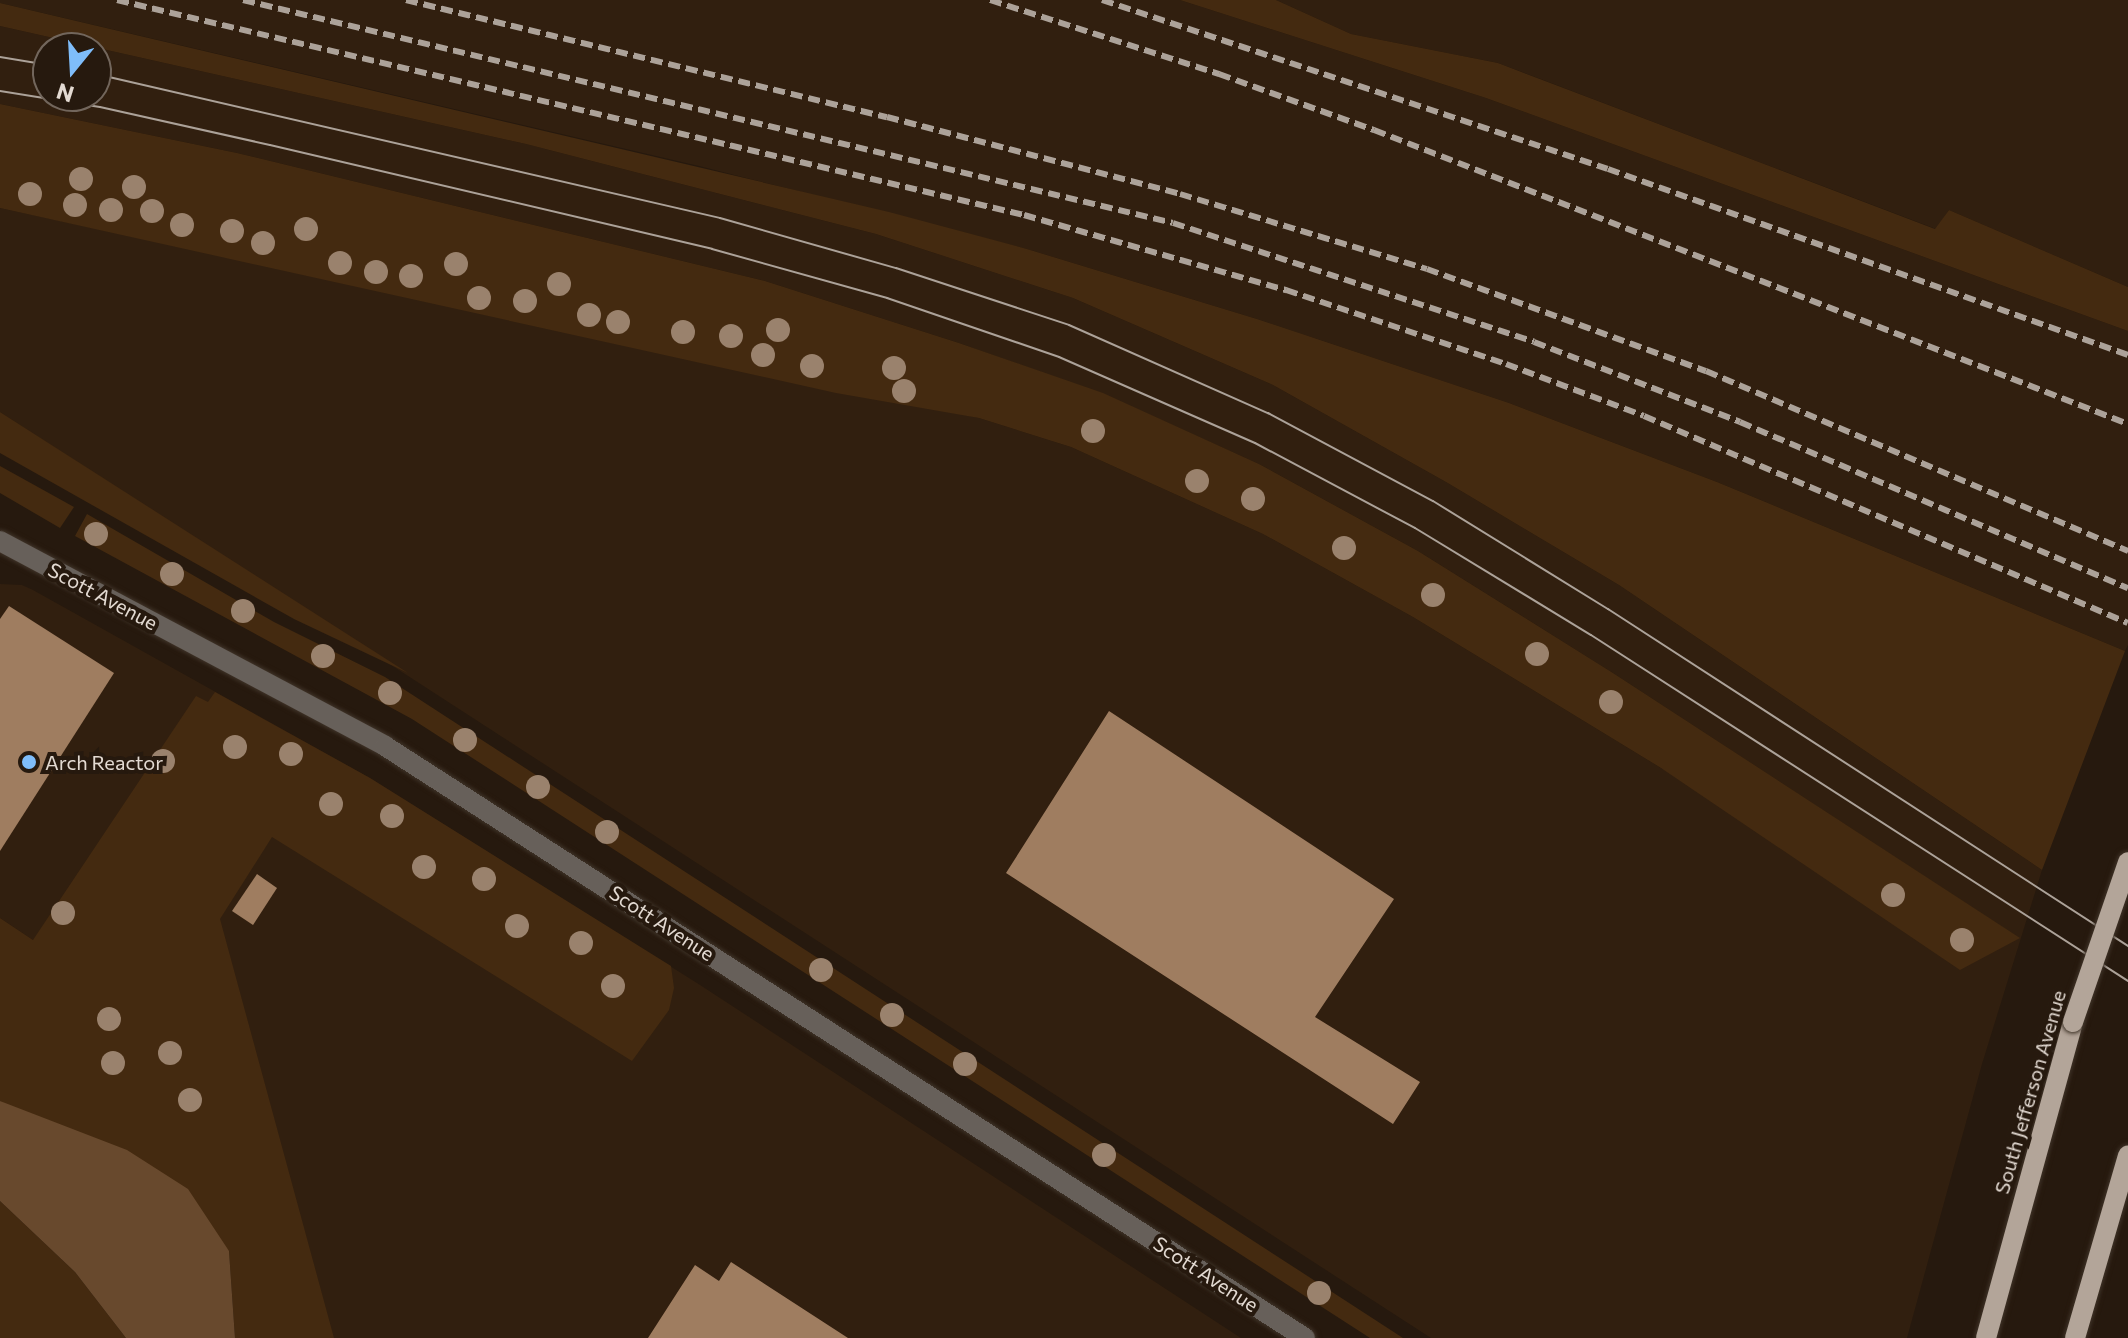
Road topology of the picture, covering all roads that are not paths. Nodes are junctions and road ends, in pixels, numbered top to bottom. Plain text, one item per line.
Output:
1 (0, 541) edge
2 (2128, 862) edge
3 (2128, 1156) edge
4 (1305, 1338) edge
5 (1986, 1338) edge
6 (2075, 1338) edge

1 - 4 street, Scott Avenue
2 - 5 main road, South Jefferson Avenue, bridge
3 - 6 main road

